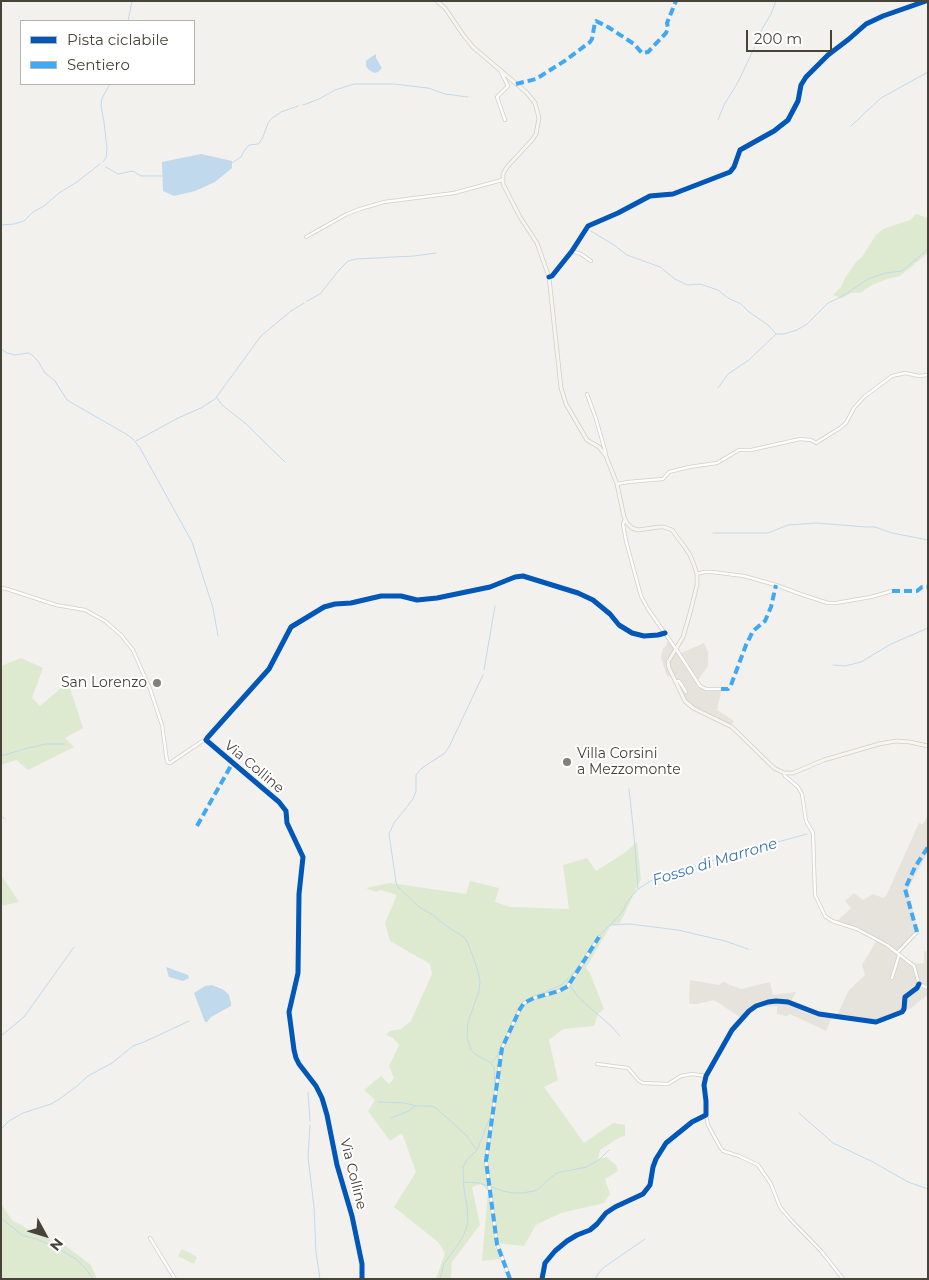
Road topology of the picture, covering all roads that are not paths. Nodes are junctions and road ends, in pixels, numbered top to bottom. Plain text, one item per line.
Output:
1 (437, 1) edge
2 (926, 1) edge
3 (501, 71) junction
4 (506, 120) dead end
5 (502, 180) junction
6 (306, 237) dead end
7 (572, 251) junction
8 (591, 260) dead end
9 (549, 277) junction
10 (928, 375) edge
11 (587, 394) dead end
12 (606, 456) junction
13 (617, 484) junction
14 (625, 520) junction
15 (697, 574) junction
16 (1, 588) edge
17 (892, 591) dead end
18 (664, 633) junction
19 (676, 649) junction
20 (675, 682) junction
21 (721, 689) dead end
22 (686, 692) dead end
23 (206, 740) junction
24 (928, 746) edge
25 (784, 773) junction
26 (917, 932) dead end
27 (599, 938) dead end
28 (898, 954) junction
29 (892, 978) dead end
30 (919, 984) junction
31 (928, 988) edge
32 (597, 1064) dead end
33 (706, 1076) junction
34 (706, 1116) junction
35 (150, 1238) dead end
36 (175, 1279) edge
37 (362, 1279) edge
38 (510, 1279) edge
39 (542, 1279) edge
40 (842, 1279) edge

1 - 3 main road
2 - 7 street
3 - 4 street
3 - 5 main road
5 - 6 street
5 - 9 main road
7 - 8 street
7 - 9 street
9 - 12 main road
10 - 13 street
11 - 12 street
12 - 13 main road
13 - 14 main road
14 - 15 main road
14 - 18 street
15 - 17 street
15 - 19 main road
16 - 23 street
18 - 19 street
18 - 23 street, Via Colline
19 - 20 main road
19 - 21 street
20 - 22 street
20 - 25 main road
23 - 37 street, Via Colline
24 - 25 main road
25 - 28 street
26 - 28 street
27 - 38 street
28 - 29 street
28 - 30 street
30 - 31 street
30 - 33 street
32 - 33 street
33 - 34 street
34 - 39 street
34 - 40 street
35 - 36 street

